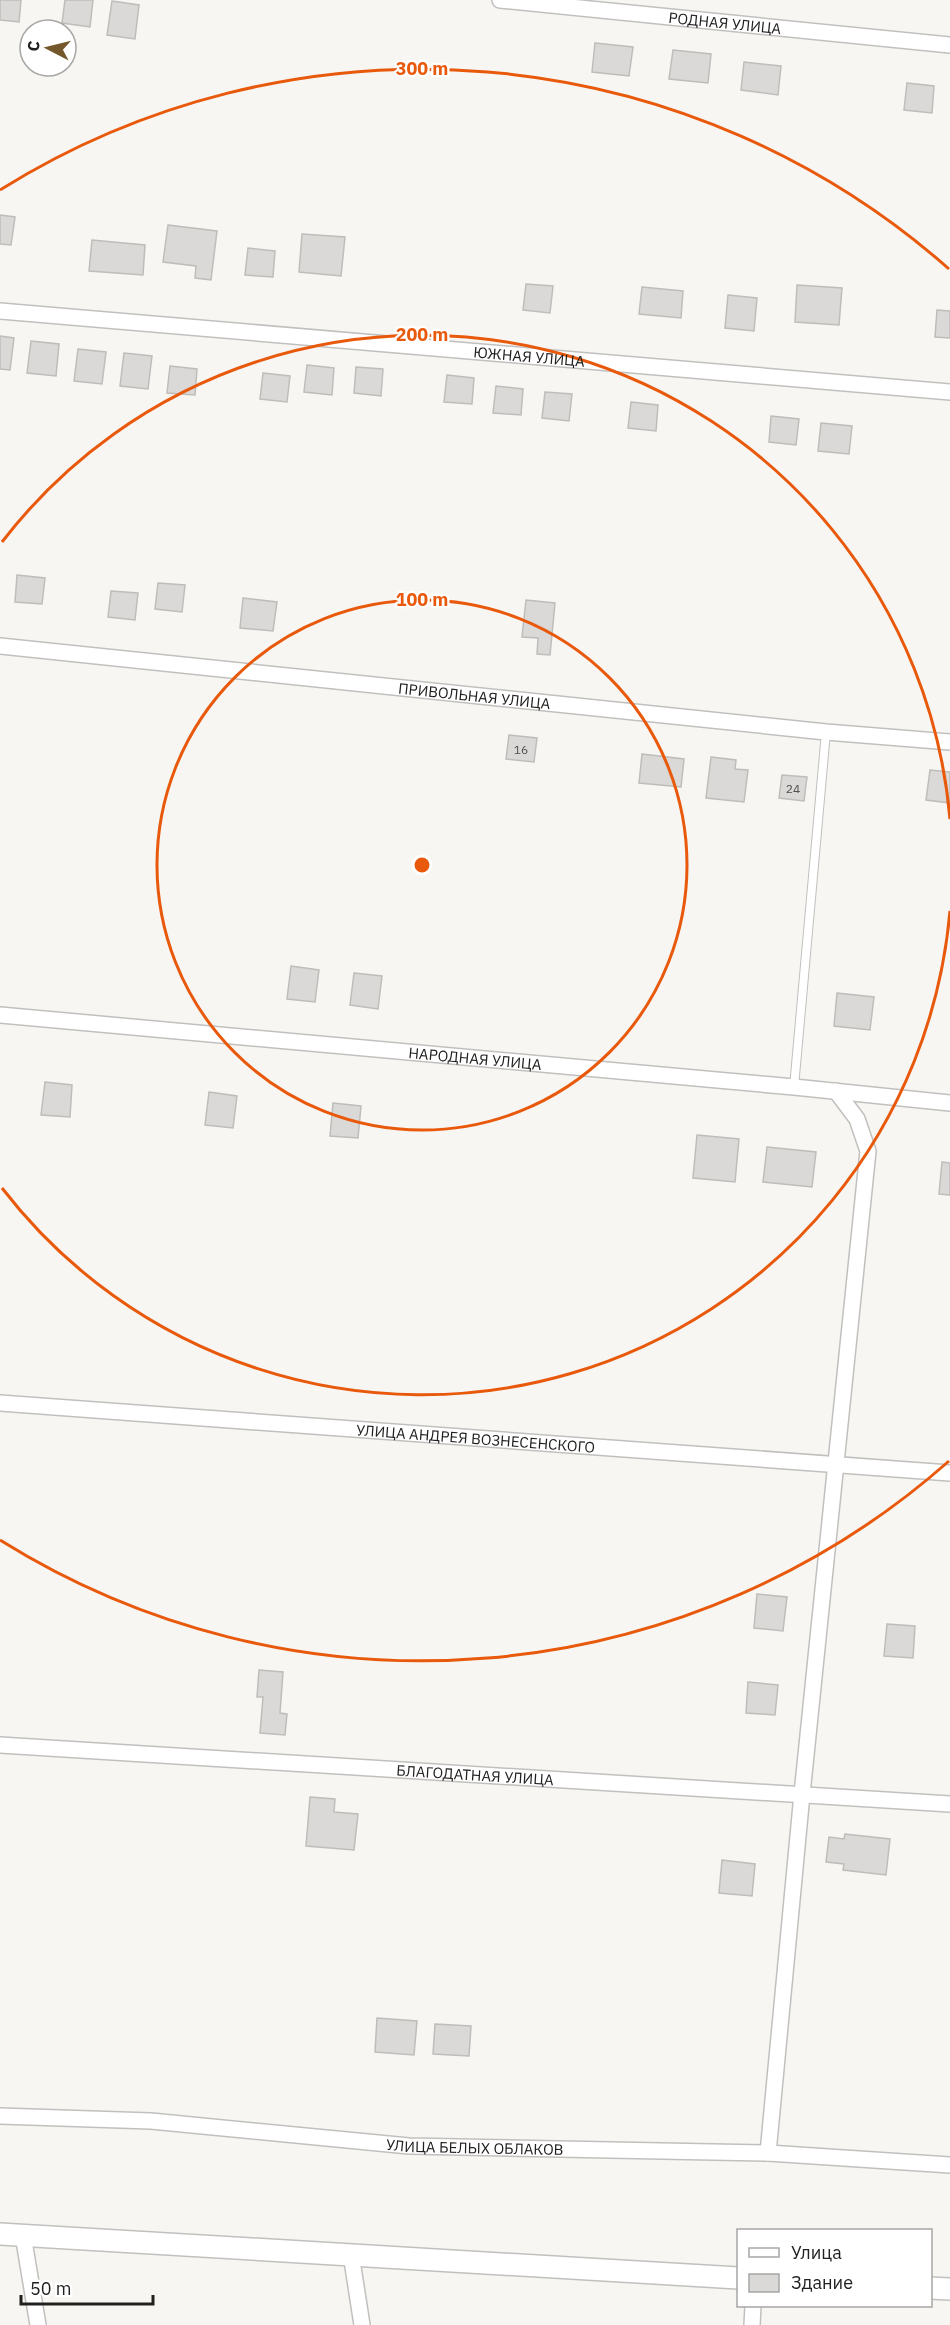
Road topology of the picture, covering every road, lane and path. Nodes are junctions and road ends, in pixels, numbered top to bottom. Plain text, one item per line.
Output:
1 (500, 0) edge
2 (950, 45) edge
3 (0, 311) edge
4 (950, 392) edge
5 (0, 646) edge
6 (826, 732) junction
7 (950, 742) edge
8 (0, 1015) edge
9 (794, 1087) junction
10 (836, 1091) junction
11 (950, 1103) edge
12 (0, 1403) edge
13 (837, 1465) junction
14 (950, 1473) edge
15 (0, 1744) edge
16 (802, 1794) junction
17 (950, 1804) edge
18 (0, 2116) edge
19 (768, 2153) junction
20 (950, 2165) edge
21 (0, 2234) edge
22 (23, 2235) junction
23 (351, 2254) junction
24 (737, 2278) edge
25 (932, 2288) edge
26 (950, 2289) edge
27 (753, 2307) edge
28 (38, 2325) edge
29 (362, 2325) edge
30 (752, 2325) edge

1 - 2 street, РОДНАЯ УЛИЦА
3 - 4 street, ЮЖНАЯ УЛИЦА
5 - 6 street, ПРИВОЛЬНАЯ УЛИЦА
6 - 7 street, ПРИВОЛЬНАЯ УЛИЦА
6 - 9 lane
8 - 9 street, НАРОДНАЯ УЛИЦА
9 - 10 street, НАРОДНАЯ УЛИЦА
10 - 11 street, НАРОДНАЯ УЛИЦА
10 - 13 street
12 - 13 street, УЛИЦА АНДРЕЯ ВОЗНЕСЕНСКОГО
13 - 14 street, УЛИЦА АНДРЕЯ ВОЗНЕСЕНСКОГО
13 - 16 street
15 - 16 street, БЛАГОДАТНАЯ УЛИЦА
16 - 17 street, БЛАГОДАТНАЯ УЛИЦА
16 - 19 street
18 - 19 street, УЛИЦА БЕЛЫХ ОБЛАКОВ
19 - 20 street, УЛИЦА БЕЛЫХ ОБЛАКОВ
21 - 22 street
22 - 23 street
22 - 28 street
23 - 24 street
23 - 29 street
25 - 26 street
27 - 30 street

